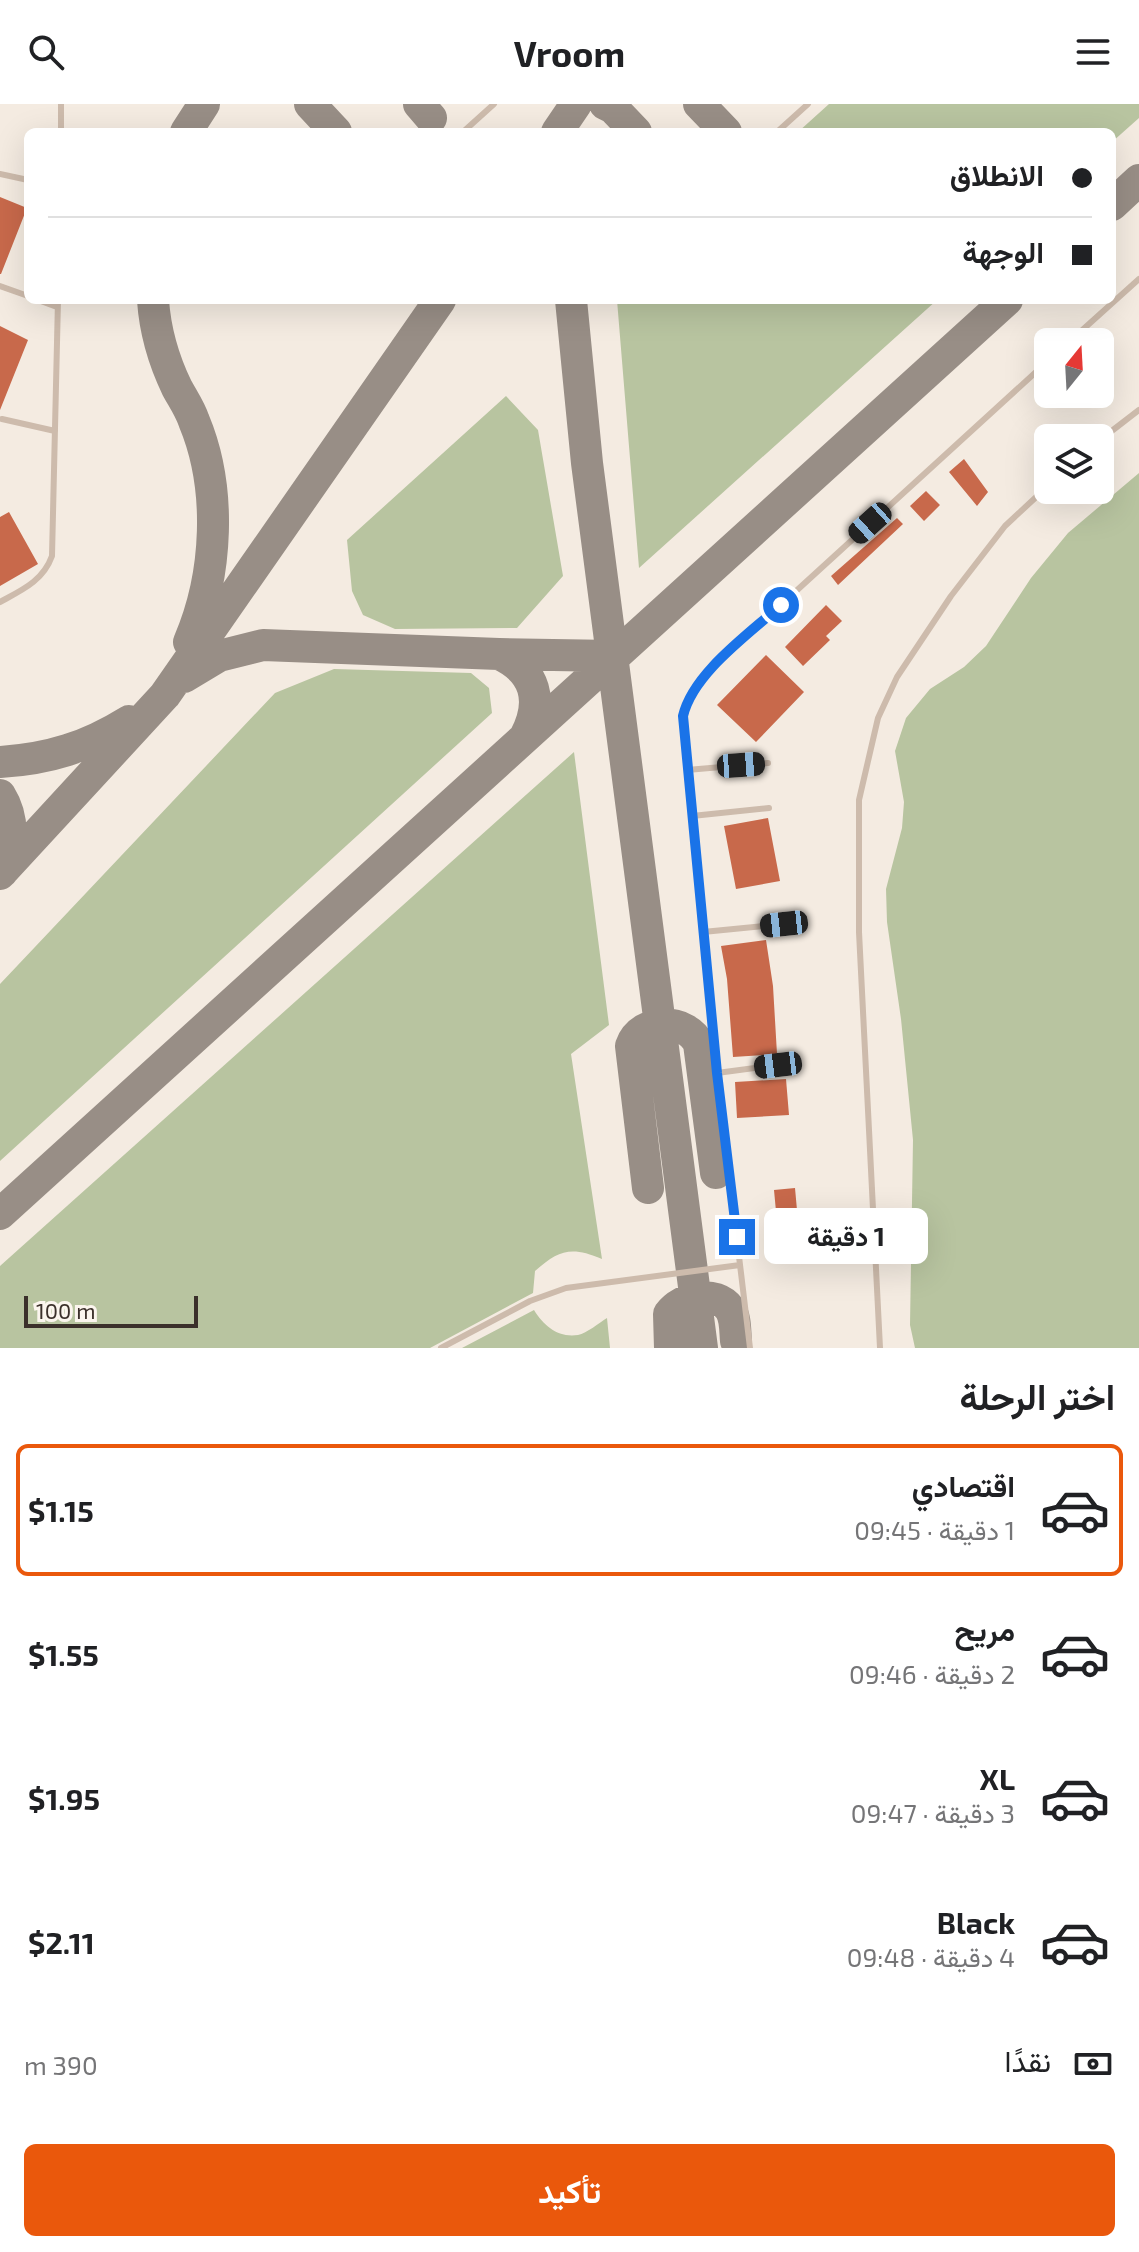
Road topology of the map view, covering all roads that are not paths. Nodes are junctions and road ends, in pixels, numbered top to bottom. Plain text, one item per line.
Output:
1 (61, 104) edge
2 (494, 104) edge
3 (808, 104) edge
4 (61, 128) edge
5 (467, 128) edge
6 (781, 128) edge
7 (0, 174) edge
8 (24, 179) edge
9 (1139, 279) edge
10 (0, 286) edge
11 (24, 295) edge
12 (1116, 300) edge
13 (58, 304) edge
14 (1111, 304) edge
15 (1085, 328) edge
16 (1034, 374) edge
17 (1139, 410) edge
18 (2, 419) dead end
19 (1114, 429) edge
20 (55, 431) junction
21 (1034, 499) edge
22 (0, 602) edge
23 (768, 763) dead end
24 (687, 770) junction
25 (769, 808) dead end
26 (692, 816) junction
27 (784, 924) dead end
28 (703, 932) junction
29 (778, 1065) dead end
30 (717, 1073) junction
31 (740, 1265) junction
32 (441, 1348) edge
33 (750, 1348) edge
34 (880, 1348) edge

1 - 4 lane
2 - 5 lane
3 - 6 lane
7 - 8 lane
9 - 12 lane
10 - 11 lane
13 - 20 lane
14 - 15 lane
16 - 24 lane
17 - 19 lane
18 - 20 lane
20 - 22 lane
21 - 34 lane
23 - 24 lane
24 - 26 lane
25 - 26 lane
26 - 28 lane
27 - 28 lane
28 - 30 lane
29 - 30 lane
30 - 31 lane
31 - 32 lane
31 - 33 lane

